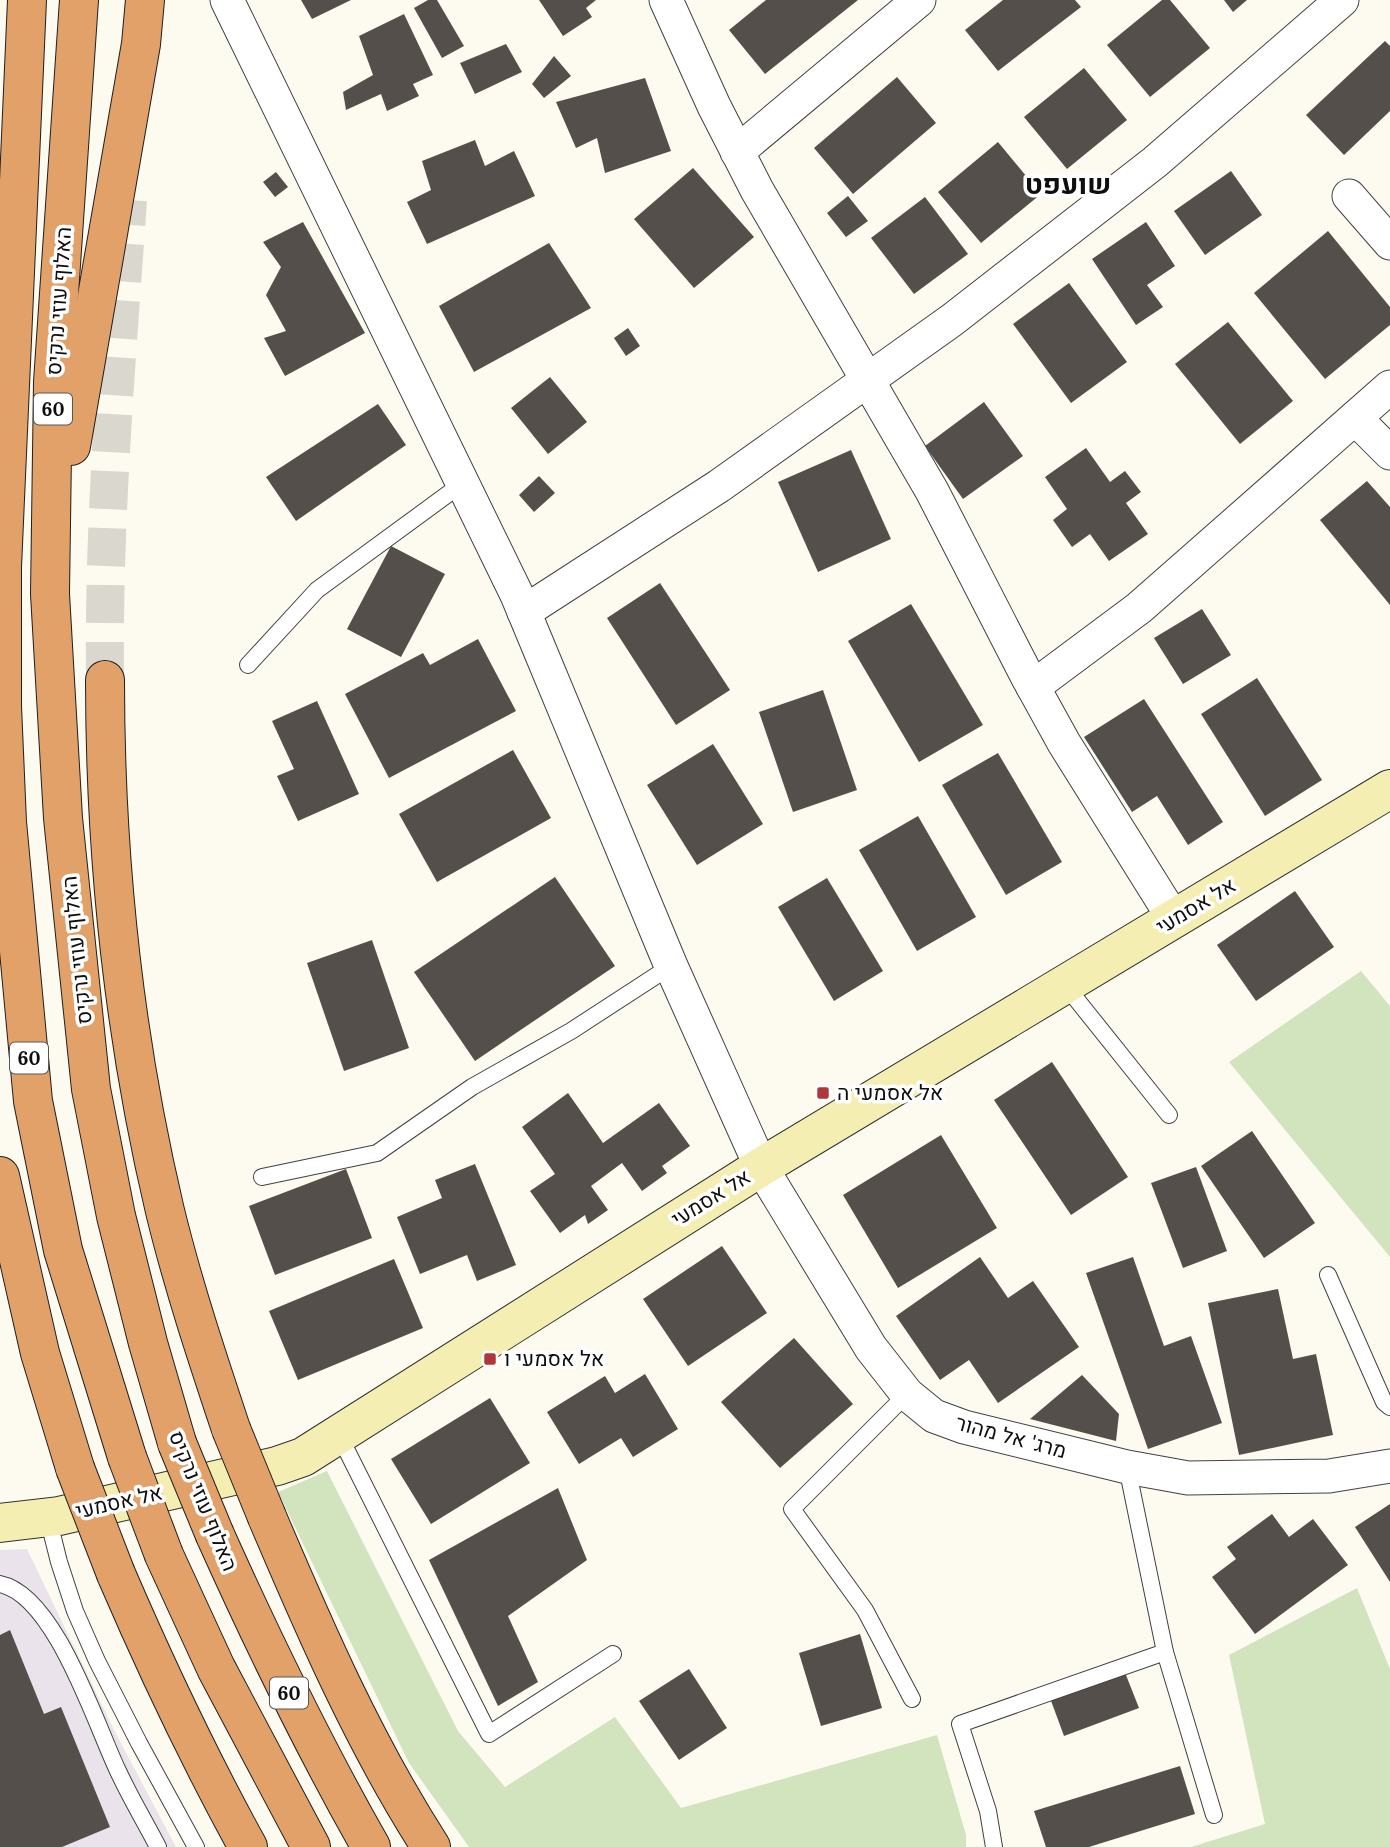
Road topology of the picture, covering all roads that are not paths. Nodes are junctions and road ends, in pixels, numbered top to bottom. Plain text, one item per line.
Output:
1 (27, 0) edge
2 (79, 0) edge
3 (145, 0) edge
4 (228, 0) edge
5 (666, 0) edge
6 (919, 0) edge
7 (1342, 0) edge
8 (737, 152) junction
9 (1349, 196) dead end
10 (1390, 243) edge
11 (869, 381) junction
12 (1390, 387) edge
13 (1355, 418) junction
14 (1390, 453) edge
15 (463, 483) junction
16 (0, 535) edge
17 (524, 612) junction
18 (1, 647) edge
19 (248, 665) dead end
20 (105, 680) tunnel mouth
21 (1033, 687) junction
22 (1390, 789) edge
23 (63, 818) junction
24 (1174, 919) junction
25 (671, 966) junction
26 (1065, 985) junction
27 (1169, 1115) dead end
28 (761, 1167) junction
29 (0, 1176) edge
30 (262, 1177) dead end
31 (1328, 1275) dead end
32 (907, 1394) junction
33 (1390, 1407) edge
34 (339, 1435) junction
35 (1390, 1466) edge
36 (1127, 1467) junction
37 (48, 1518) junction
38 (0, 1522) edge
39 (0, 1584) edge
40 (1165, 1652) junction
41 (613, 1654) dead end
42 (912, 1699) dead end
43 (1214, 1815) dead end
44 (159, 1847) edge
45 (196, 1847) edge
46 (248, 1847) edge
47 (312, 1847) edge
48 (371, 1847) edge
49 (431, 1847) edge
50 (994, 1847) edge

1 - 18 highway, האלוף עוזי נרקיס / 60
2 - 23 highway, האלוף עוזי נרקיס / 60
3 - 23 highway
4 - 15 street, מרג' אל מהור
5 - 8 street
6 - 8 street
7 - 11 street
8 - 11 street
9 - 10 street
11 - 17 street
11 - 21 street
12 - 13 street
13 - 14 street
13 - 21 street
15 - 17 street, מרג' אל מהור
15 - 19 lane
16 - 18 highway
17 - 25 street, מרג' אל מהור
18 - 47 highway, האלוף עוזי נרקיס / 60, bridge
20 - 49 highway, bridge
21 - 24 street
22 - 24 street, אל אסמעי
23 - 48 highway, האלוף עוזי נרקיס / 60, bridge
24 - 26 street, אל אסמעי
25 - 28 street, מרג' אל מהור
25 - 30 lane
26 - 27 lane
26 - 28 street, אל אסמעי
28 - 32 street, מרג' אל מהור
28 - 34 street, אל אסמעי
29 - 46 highway, bridge
31 - 33 lane
32 - 36 street, מרג' אל מהור
32 - 42 lane
34 - 37 street, אל אסמעי
34 - 41 lane
35 - 36 street, מרג' אל מהור
36 - 40 lane
37 - 38 street, אל אסמעי
37 - 45 lane
39 - 44 lane
40 - 43 lane
40 - 50 lane

